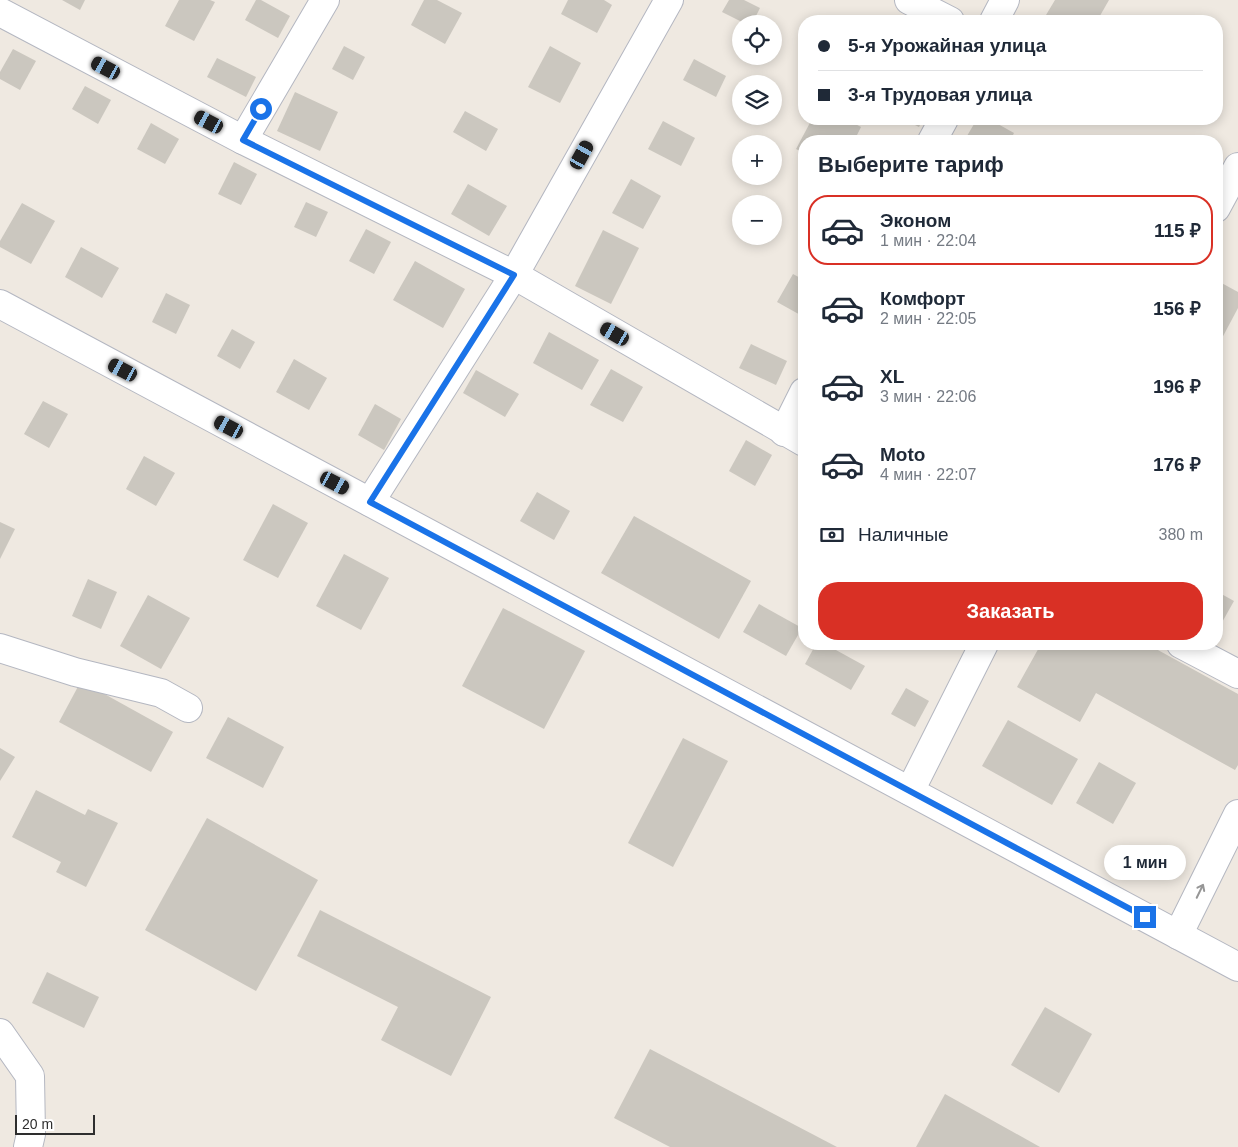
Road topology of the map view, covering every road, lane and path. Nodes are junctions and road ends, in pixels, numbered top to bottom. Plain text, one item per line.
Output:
1 (325, 0) edge
2 (668, 0) edge
3 (909, 0) edge
4 (1006, 0) edge
5 (5, 8) edge
6 (938, 15) edge
7 (997, 15) edge
8 (243, 140) junction
9 (1236, 173) edge
10 (1223, 196) edge
11 (514, 275) junction
12 (0, 304) edge
13 (798, 419) edge
14 (794, 437) edge
15 (370, 502) junction
16 (0, 648) edge
17 (981, 650) edge
18 (1192, 650) edge
19 (1238, 674) edge
20 (188, 708) dead end
21 (910, 791) junction
22 (1238, 814) edge
23 (1178, 935) junction
24 (1238, 967) edge
25 (0, 1033) edge
26 (28, 1147) edge

1 - 8 street
2 - 11 street
3 - 6 street
4 - 7 street
5 - 8 street
8 - 11 street
9 - 10 street
11 - 14 street
11 - 15 street
12 - 15 street
13 - 14 street
15 - 21 street
16 - 20 street
17 - 21 street
18 - 19 street
21 - 23 street
23 -> 22 street
23 - 24 street
25 - 26 street

